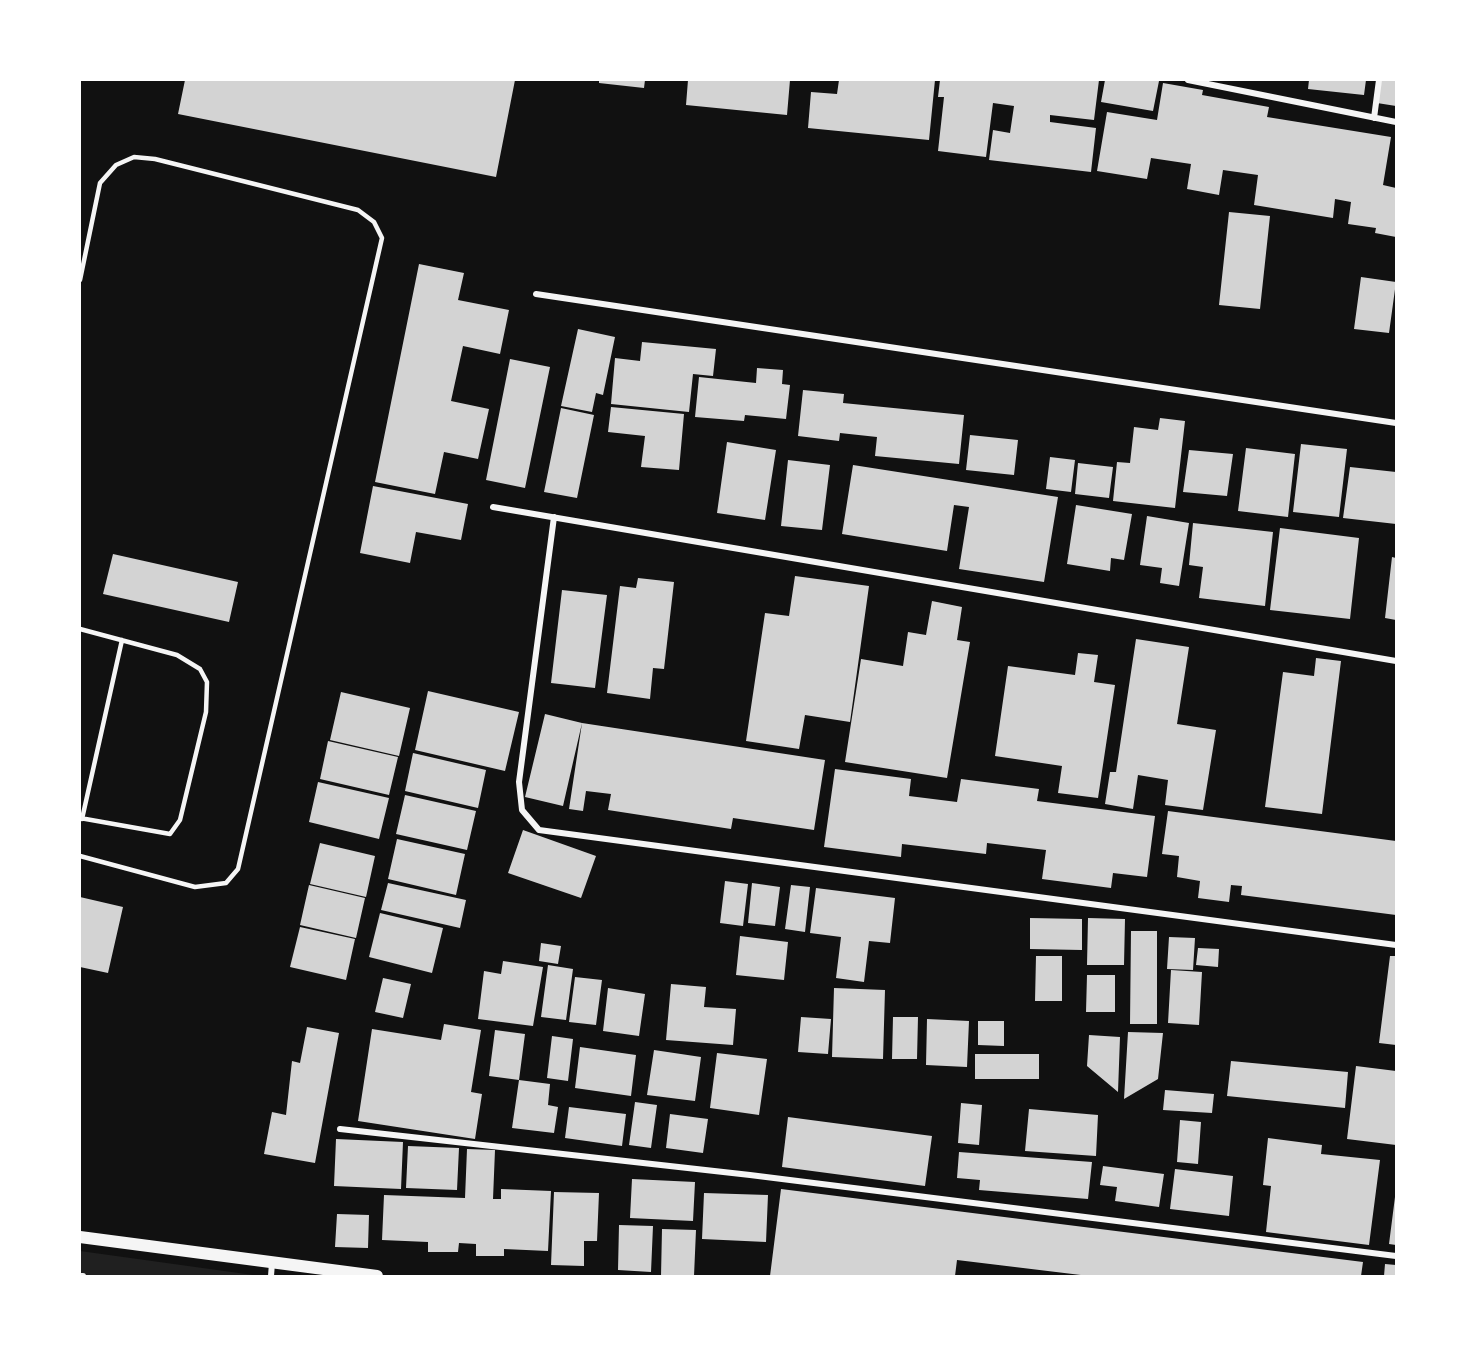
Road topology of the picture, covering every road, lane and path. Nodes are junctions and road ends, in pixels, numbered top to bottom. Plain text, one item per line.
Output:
1 (1193, 80) edge
2 (1378, 80) edge
3 (1374, 118) junction
4 (1396, 122) edge
5 (80, 280) edge
6 (536, 294) dead end
7 (1396, 423) edge
8 (493, 507) dead end
9 (554, 517) junction
10 (80, 629) edge
11 (122, 640) junction
12 (1396, 661) edge
13 (81, 819) edge
14 (80, 856) edge
15 (1396, 945) edge
16 (340, 1129) dead end
17 (80, 1237) edge
18 (1396, 1256) edge
19 (272, 1263) junction
20 (271, 1276) edge
21 (377, 1276) edge

1 - 3 street
2 - 3 street
3 - 4 street
5 - 14 lane
6 - 7 street
8 - 9 street
9 - 12 street
9 - 15 street
10 - 11 lane
11 - 13 lane
11 - 13 lane
16 - 18 street
17 - 19 main road
19 - 20 street
19 - 21 main road

